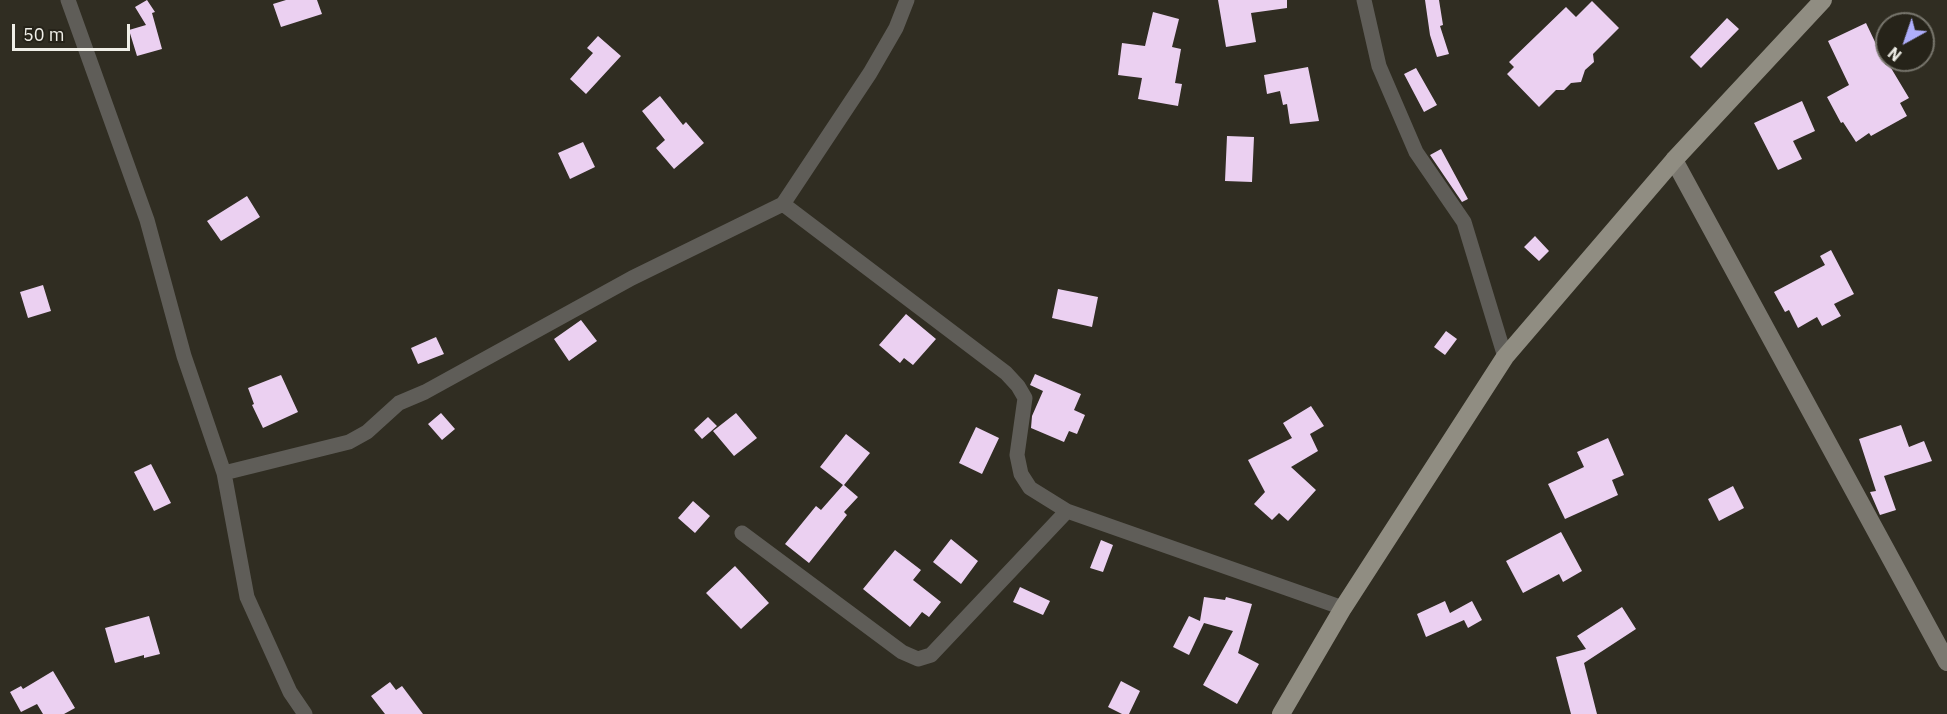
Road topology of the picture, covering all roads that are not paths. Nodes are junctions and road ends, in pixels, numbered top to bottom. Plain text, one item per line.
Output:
1 (68, 0) edge
2 (907, 0) edge
3 (1364, 0) edge
4 (1824, 0) edge
5 (1674, 160) junction
6 (783, 204) junction
7 (1505, 357) junction
8 (224, 473) junction
9 (1067, 511) junction
10 (742, 533) dead end
11 (1343, 608) junction
12 (1947, 662) edge
13 (304, 714) edge
14 (1281, 714) edge

1 - 8 street
2 - 6 street
3 - 7 street
4 - 5 main road
5 - 7 main road
5 - 12 street
6 - 8 street
6 - 9 street
7 - 11 main road
8 - 13 street
9 - 10 street
9 - 11 street
11 - 14 main road

